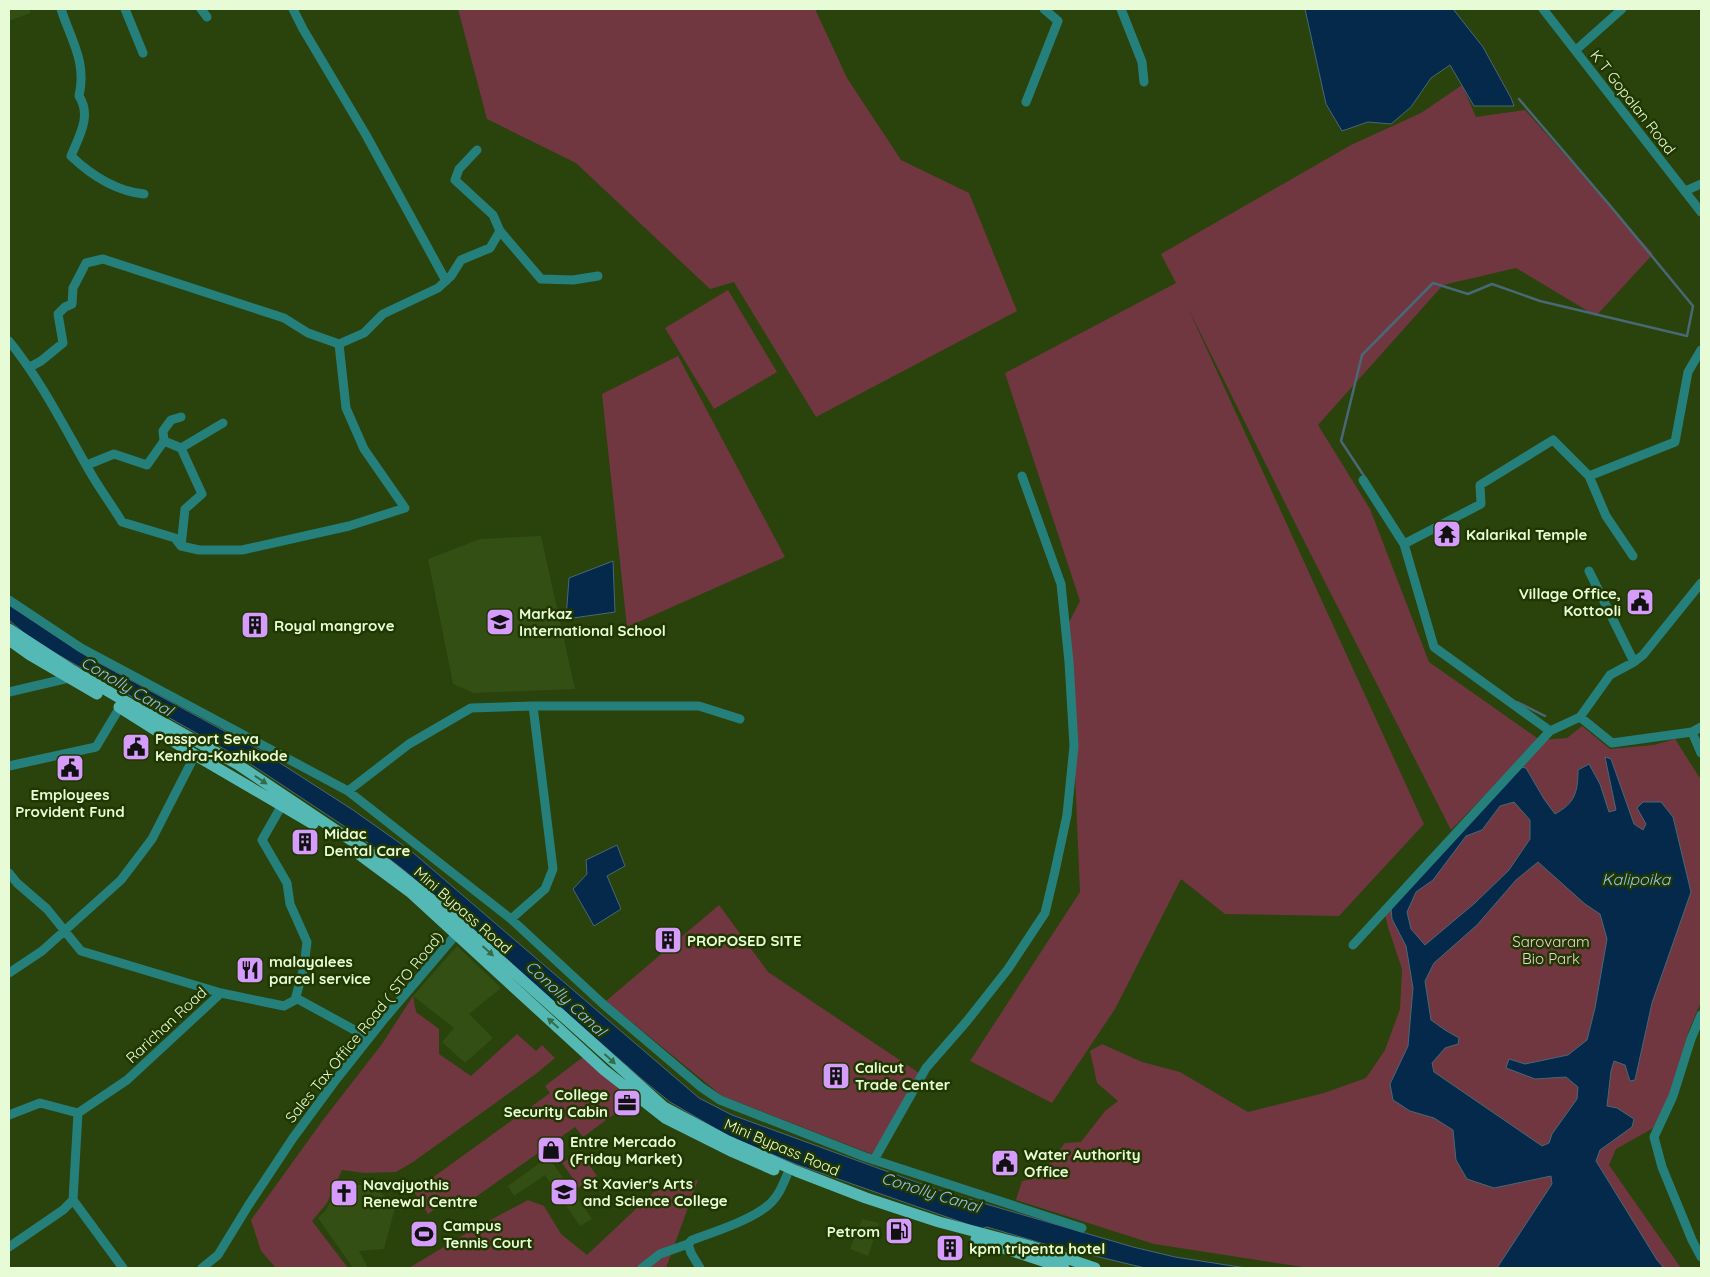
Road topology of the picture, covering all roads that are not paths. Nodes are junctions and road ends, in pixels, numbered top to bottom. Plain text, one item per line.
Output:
1 (61, 9) edge
2 (125, 9) edge
3 (201, 9) edge
4 (293, 9) edge
5 (1044, 9) edge
6 (1121, 9) edge
7 (1543, 9) edge
8 (1622, 9) edge
9 (207, 17) dead end
10 (1576, 50) junction
11 (143, 53) dead end
12 (1144, 82) dead end
13 (1026, 102) dead end
14 (477, 150) dead end
15 (1701, 184) edge
16 (1685, 191) junction
17 (144, 194) dead end
18 (1701, 212) edge
19 (500, 231) junction
20 (598, 276) dead end
21 (446, 280) junction
22 (9, 341) edge
23 (339, 344) junction
24 (1701, 350) edge
25 (30, 367) junction
26 (181, 417) dead end
27 (223, 423) dead end
28 (164, 441) junction
29 (181, 448) junction
30 (87, 465) junction
31 (1022, 476) dead end
32 (1589, 476) junction
33 (1363, 480) dead end
34 (1404, 544) junction
35 (181, 546) junction
36 (1634, 556) dead end
37 (1589, 571) dead end
38 (1701, 583) edge
39 (9, 600) edge
40 (9, 630) edge
41 (9, 640) edge
42 (1634, 662) junction
43 (69, 678) junction
44 (9, 692) edge
45 (533, 706) junction
46 (120, 707) junction
47 (1580, 717) junction
48 (740, 719) dead end
49 (1701, 727) edge
50 (1550, 731) junction
51 (1692, 732) junction
52 (1701, 753) edge
53 (195, 755) junction
54 (9, 766) edge
55 (348, 791) junction
56 (282, 805) junction
57 (9, 873) edge
58 (511, 919) junction
59 (459, 930) junction
60 (65, 931) junction
61 (1353, 945) dead end
62 (9, 973) edge
63 (221, 993) junction
64 (296, 998) junction
65 (1701, 1015) edge
66 (369, 1038) junction
67 (78, 1113) junction
68 (9, 1115) edge
69 (874, 1160) junction
70 (788, 1175) junction
71 (72, 1200) junction
72 (1082, 1228) dead end
73 (688, 1244) junction
74 (9, 1247) edge
75 (1701, 1257) edge
76 (1073, 1265) edge
77 (123, 1268) edge
78 (202, 1268) edge
79 (642, 1268) edge
80 (700, 1268) edge
81 (1064, 1268) edge
82 (1095, 1268) edge

1 - 17 street
2 - 11 street
3 - 9 street
4 - 21 street
5 - 13 street
6 - 12 street
7 - 10 street, K T Gopalan Road
8 - 10 street
10 - 16 street, K T Gopalan Road
14 - 19 street
15 - 16 street
16 - 18 street, K T Gopalan Road
19 - 20 street
19 - 21 street
21 - 23 street
22 - 25 street
23 - 25 street
23 - 35 street
24 - 32 street
25 - 30 street
26 - 28 street
27 - 29 street
28 - 29 street
28 - 30 street
29 - 35 street
30 - 35 street
31 - 69 street
32 - 34 street
32 - 36 street
33 - 34 street
34 - 50 street
37 - 42 street
38 - 42 street
39 - 55 street
40 -> 59 main road, Mini Bypass Road
41 - 43 main road, Mini Bypass Road
42 - 47 street
43 - 44 street
43 - 46 main road, Mini Bypass Road
45 - 48 street
45 - 55 street
45 - 58 street
46 - 53 main road, Mini Bypass Road
46 - 54 street
47 - 50 street
47 - 51 street
49 - 51 street
50 - 61 street
51 - 52 street
53 - 56 main road, Mini Bypass Road
53 - 60 street
55 - 58 street
56 - 59 main road, Mini Bypass Road
56 - 64 street
57 - 60 street
58 - 69 street
59 - 66 street, Sales Tax Office Road ( STO Road)
70 -> 59 main road, Mini Bypass Road
59 -> 76 main road, Mini Bypass Road
60 - 62 street
60 - 63 street
63 - 64 street, Rarichan Road
63 - 67 street, Rarichan Road
64 - 66 street
65 - 75 street
66 - 78 street, Sales Tax Office Road ( STO Road)
67 - 68 street
67 - 71 street
69 - 72 street
70 - 73 street
70 - 81 main road, Mini Bypass Road
71 - 74 street
71 - 77 street
73 - 79 street
73 - 80 street
76 - 82 main road, Mini Bypass Road

